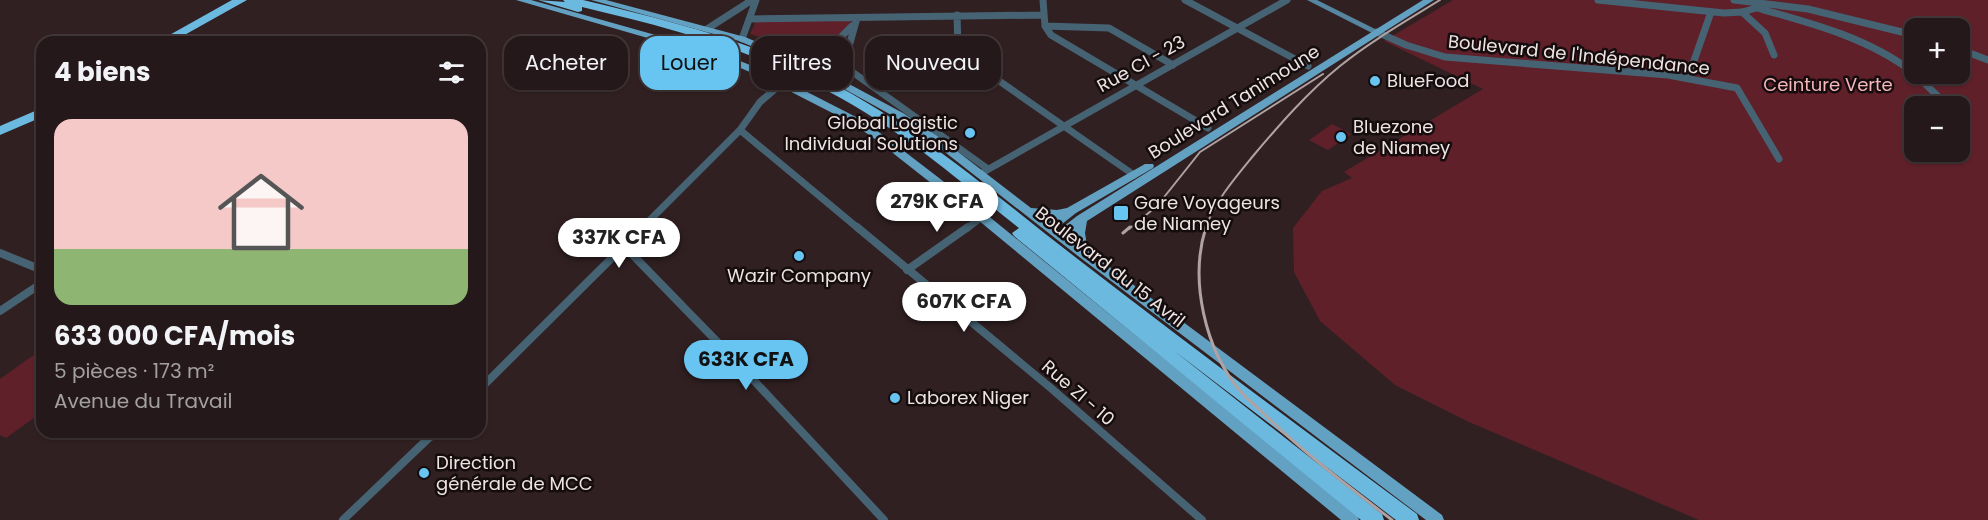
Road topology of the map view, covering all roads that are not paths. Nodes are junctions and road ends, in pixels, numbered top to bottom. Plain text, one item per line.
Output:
1 (241, 0) edge
2 (253, 0) edge
3 (521, 0) edge
4 (544, 0) edge
5 (569, 0) edge
6 (596, 0) edge
7 (754, 0) edge
8 (1043, 0) edge
9 (1185, 0) edge
10 (1287, 0) edge
11 (1311, 0) edge
12 (1414, 0) edge
13 (1429, 0) edge
14 (1598, 0) edge
15 (1734, 0) edge
16 (1764, 5) junction
17 (1755, 8) junction
18 (1711, 12) junction
19 (1742, 12) junction
20 (957, 15) junction
21 (1044, 15) junction
22 (857, 18) junction
23 (750, 19) junction
24 (1045, 26) junction
25 (707, 29) junction
26 (1235, 29) junction
27 (1373, 30) junction
28 (1904, 32) edge
29 (174, 36) edge
30 (186, 36) edge
31 (845, 36) edge
32 (742, 39) junction
33 (751, 43) edge
34 (1970, 54) edge
35 (1774, 55) dead end
36 (1988, 60) edge
37 (1173, 65) junction
38 (1904, 65) edge
39 (1308, 66) junction
40 (751, 69) edge
41 (1688, 78) junction
42 (1925, 84) edge
43 (1133, 86) junction
44 (774, 90) edge
45 (796, 90) edge
46 (852, 90) edge
47 (1938, 96) edge
48 (36, 108) edge
49 (36, 115) edge
50 (0, 124) edge
51 (1062, 126) junction
52 (1208, 128) junction
53 (740, 130) junction
54 (0, 131) edge
55 (1779, 159) dead end
56 (984, 172) junction
57 (1134, 175) junction
58 (1091, 206) junction
59 (1028, 211) junction
60 (1077, 214) junction
61 (982, 218) junction
62 (1050, 227) junction
63 (1060, 236) junction
64 (624, 246) junction
65 (0, 253) edge
66 (1082, 253) junction
67 (36, 268) edge
68 (907, 270) junction
69 (36, 288) edge
70 (0, 311) edge
71 (486, 383) edge
72 (429, 438) edge
73 (343, 520) edge
74 (884, 520) edge
75 (1202, 520) edge
76 (1352, 520) edge
77 (1375, 520) edge
78 (1410, 520) edge
79 (1437, 520) edge

1 - 29 highway
2 - 30 highway
3 - 40 main road
4 - 77 highway, Boulevard du 15 Avril
5 - 78 highway, Boulevard du 15 Avril
6 - 25 main road, Boulevard du 15 Avril
7 - 23 street
7 - 25 street
8 - 21 street
9 - 26 street
10 - 26 street, Rue CI - 23
11 - 27 main road, Boulevard de l'Indépendance
12 - 27 main road, Boulevard Tanimoune
13 - 27 main road, Boulevard Tanimoune
14 - 18 street
15 - 16 street
16 - 17 street
16 - 28 street
17 - 19 street
17 - 38 street
18 - 19 street
18 - 41 street
19 - 35 street
20 - 21 street
20 - 22 street
20 - 51 street
21 - 24 street
22 - 23 street
22 - 31 street
22 - 56 street
23 - 32 street
24 - 37 street
24 - 43 street
25 - 32 main road, Boulevard du 15 Avril
26 - 37 street, Rue CI - 23
26 - 39 street
27 - 39 main road, Boulevard Tanimoune
27 - 41 street, Boulevard de l'Indépendance
27 - 58 main road, Boulevard Tanimoune
32 - 33 main road, Boulevard du 15 Avril
34 - 36 street
37 - 43 street, Rue CI - 23
39 - 52 main road, Boulevard Tanimoune
41 - 55 street, Boulevard de l'Indépendance
42 - 47 street
43 - 51 street, Rue CI - 23
43 - 52 street
44 - 53 street
45 - 61 main road
46 - 56 main road, Boulevard du 15 Avril
48 - 50 highway
49 - 54 highway
51 - 56 street, Rue CI - 23
51 - 57 street
52 - 57 main road, Boulevard Tanimoune
53 - 64 street
53 - 68 street, Rue ZI - 10
56 - 59 main road, Boulevard du 15 Avril
57 - 58 main road, Boulevard Tanimoune
58 - 60 main road, Boulevard Tanimoune
59 - 60 main road
59 - 62 main road, Boulevard du 15 Avril
60 - 62 main road, Boulevard Tanimoune
60 - 63 main road, Boulevard Tanimoune
60 - 66 main road
61 - 68 street
61 - 76 main road
62 - 63 main road, Boulevard du 15 Avril
63 - 66 main road, Boulevard du 15 Avril
64 - 71 street
64 - 74 street
65 - 67 street
66 - 79 main road, Boulevard du 15 Avril
68 - 75 street, Rue ZI - 10
69 - 70 street
72 - 73 street

